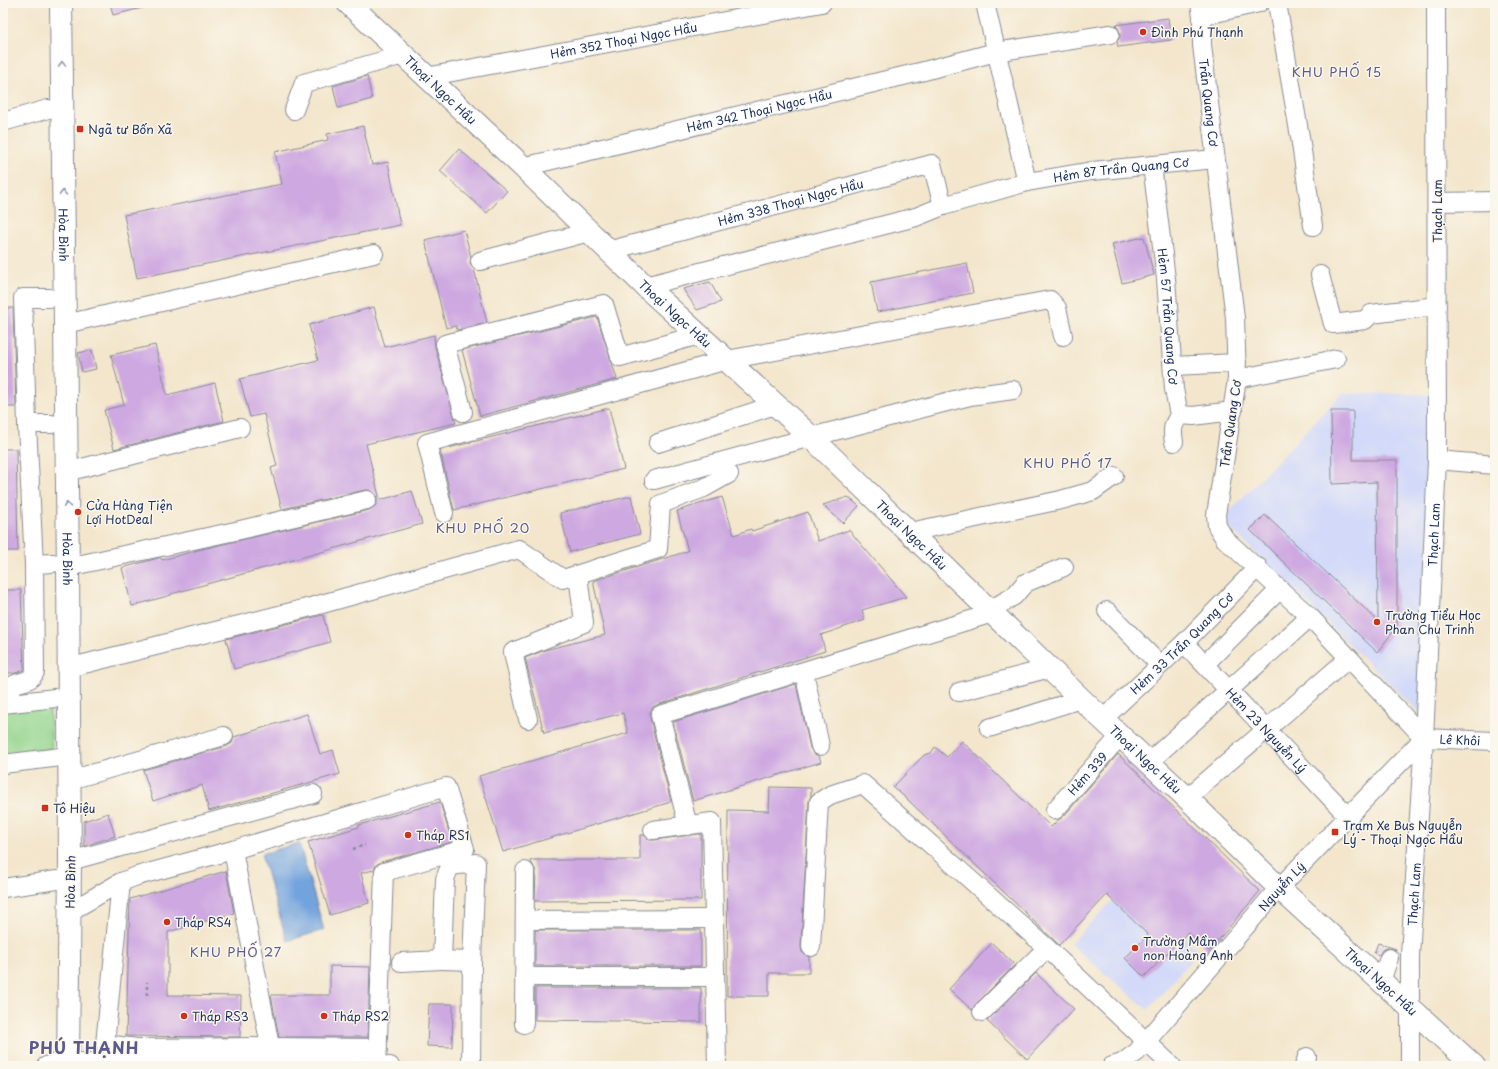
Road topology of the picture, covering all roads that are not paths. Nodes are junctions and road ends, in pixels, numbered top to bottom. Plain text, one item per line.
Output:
1 (46, 3) edge
2 (61, 3) edge
3 (348, 3) edge
4 (822, 3) edge
5 (985, 3) edge
6 (1259, 3) edge
7 (1277, 3) edge
8 (1436, 3) edge
9 (1201, 10) edge
10 (1110, 34) dead end
11 (996, 52) junction
12 (403, 55) junction
13 (426, 77) junction
14 (48, 109) junction
15 (294, 110) dead end
16 (3, 122) edge
17 (1215, 159) junction
18 (1152, 165) junction
19 (523, 167) junction
20 (1027, 182) junction
21 (1495, 201) edge
22 (1438, 202) junction
23 (943, 206) junction
24 (1313, 226) dead end
25 (589, 232) junction
26 (608, 251) junction
27 (374, 254) dead end
28 (480, 261) dead end
29 (1320, 275) dead end
30 (645, 286) junction
31 (57, 298) junction
32 (1438, 306) junction
33 (65, 324) junction
34 (699, 335) junction
35 (1063, 336) dead end
36 (1336, 359) dead end
37 (727, 360) junction
38 (1172, 366) junction
39 (1237, 371) junction
40 (1012, 390) dead end
41 (775, 405) junction
42 (1233, 411) junction
43 (463, 412) dead end
44 (1182, 415) junction
45 (27, 424) junction
46 (52, 424) junction
47 (240, 428) dead end
48 (811, 437) junction
49 (1174, 442) dead end
50 (658, 443) dead end
51 (1437, 460) junction
52 (1495, 464) edge
53 (66, 472) junction
54 (729, 474) dead end
55 (1114, 476) dead end
56 (654, 480) dead end
57 (368, 500) dead end
58 (444, 514) dead end
59 (910, 532) junction
60 (52, 565) junction
61 (1064, 567) dead end
62 (1258, 567) junction
63 (578, 575) junction
64 (1280, 589) junction
65 (1108, 611) dead end
66 (992, 612) junction
67 (1310, 617) junction
68 (1184, 643) junction
69 (1349, 658) junction
70 (1204, 664) junction
71 (1160, 665) junction
72 (68, 668) junction
73 (1050, 668) junction
74 (804, 672) junction
75 (1229, 690) junction
76 (959, 692) dead end
77 (55, 698) junction
78 (1081, 698) junction
79 (7, 703) edge
80 (528, 719) dead end
81 (1103, 719) junction
82 (989, 728) dead end
83 (1267, 729) junction
84 (1121, 735) junction
85 (224, 736) dead end
86 (1424, 738) junction
87 (1495, 741) edge
88 (820, 746) dead end
89 (62, 757) junction
90 (1149, 762) junction
91 (3, 764) edge
92 (70, 780) junction
93 (313, 794) dead end
94 (1187, 798) junction
95 (1055, 810) dead end
96 (1349, 817) junction
97 (688, 826) junction
98 (653, 830) dead end
99 (233, 850) junction
100 (70, 861) junction
101 (525, 871) dead end
102 (57, 880) junction
103 (121, 882) junction
104 (3, 888) edge
105 (1279, 895) junction
106 (69, 912) junction
107 (525, 920) junction
108 (714, 920) junction
109 (811, 947) dead end
110 (1047, 948) junction
111 (1398, 956) junction
112 (442, 960) junction
113 (401, 962) dead end
114 (472, 962) junction
115 (524, 976) junction
116 (715, 977) junction
117 (1381, 981) junction
118 (1411, 1008) junction
119 (982, 1012) dead end
120 (524, 1024) dead end
121 (1419, 1027) junction
122 (1147, 1041) junction
123 (378, 1048) junction
124 (272, 1058) edge
125 (167, 1064) edge
126 (58, 1065) edge
127 (377, 1066) edge
128 (390, 1066) edge
129 (471, 1066) edge
130 (716, 1066) edge
131 (1112, 1066) edge
132 (1172, 1066) edge
133 (1410, 1066) edge
134 (1474, 1066) edge

1 - 14 main road, Hòa Bình
31 -> 2 main road, Hòa Bình
3 - 12 main road, Thoại Ngọc Hầu
4 - 13 street, Hẻm 352 Thoại Ngọc Hầu
5 - 11 street
6 - 9 street
7 - 24 street
8 - 22 street, Thạch Lam
9 - 17 street, Trần Quang Cơ
10 - 11 street, Hẻm 342 Thoại Ngọc Hầu
11 - 19 street, Hẻm 342 Thoại Ngọc Hầu
11 - 20 street
12 - 13 main road, Thoại Ngọc Hầu
12 - 15 street
13 - 19 main road, Thoại Ngọc Hầu
14 - 16 street
14 - 31 main road, Hòa Bình
17 - 18 street, Hẻm 87 Trần Quang Cơ
17 - 39 street, Trần Quang Cơ
18 - 20 street, Hẻm 87 Trần Quang Cơ
18 - 38 street, Hẻm 57 Trần Quang Cơ
19 - 25 main road, Thoại Ngọc Hầu
20 - 23 street, Hẻm 87 Trần Quang Cơ
21 - 22 street
22 - 32 street, Thạch Lam
23 - 26 street, Hẻm 338 Thoại Ngọc Hầu
23 - 30 street, Hẻm 87 Trần Quang Cơ
25 - 26 main road, Thoại Ngọc Hầu
25 - 28 street
26 - 30 main road, Thoại Ngọc Hầu
27 - 33 street
29 - 32 street
30 - 34 main road, Thoại Ngọc Hầu
31 - 33 main road, Hòa Bình
31 - 45 street
31 - 46 main road, Hòa Bình
32 - 51 street, Thạch Lam
33 - 53 main road, Hòa Bình
34 - 37 main road, Thoại Ngọc Hầu
34 - 43 street
35 - 37 street
36 - 39 street
37 - 41 main road, Thoại Ngọc Hầu
37 - 58 street
38 - 39 street
38 - 44 street, Hẻm 57 Trần Quang Cơ
39 - 42 street, Trần Quang Cơ
40 - 48 street
41 - 48 main road, Thoại Ngọc Hầu
41 - 50 street
42 - 44 street
42 - 62 street, Trần Quang Cơ
44 - 49 street
45 - 46 street
45 - 60 street
46 - 60 main road, Hòa Bình
47 - 53 street
48 - 56 street
48 - 59 main road, Thoại Ngọc Hầu
51 - 52 street
51 - 86 street, Thạch Lam
60 -> 53 main road, Hòa Bình
54 - 63 street
55 - 59 street
57 - 60 street
59 - 66 main road, Thoại Ngọc Hầu
60 - 72 main road, Hòa Bình
60 - 77 main road, Hòa Bình
60 - 79 street
61 - 66 street
62 - 64 street, Trần Quang Cơ
62 - 68 street, Hẻm 33 Trần Quang Cơ
63 - 72 street
63 - 80 street
64 - 67 street, Trần Quang Cơ
64 - 70 street
65 - 71 street
66 - 73 main road, Thoại Ngọc Hầu
66 - 74 street
67 - 69 street, Trần Quang Cơ
67 - 75 street
68 - 70 street, Hẻm 23 Nguyễn Lý
68 - 71 street, Hẻm 33 Trần Quang Cơ
69 - 83 street
69 - 86 street, Trần Quang Cơ
70 - 75 street, Hẻm 23 Nguyễn Lý
71 - 81 street, Hẻm 33 Trần Quang Cơ
72 - 89 main road, Hòa Bình
73 - 76 street
73 - 78 main road, Thoại Ngọc Hầu
74 - 88 street
74 - 97 street
75 - 83 street, Hẻm 23 Nguyễn Lý
75 - 90 street
77 - 79 street
77 - 89 main road, Hòa Bình
78 - 81 main road, Thoại Ngọc Hầu
78 - 82 street
81 - 84 main road, Thoại Ngọc Hầu
83 - 94 street
83 - 96 street, Hẻm 23 Nguyễn Lý
84 - 90 main road, Thoại Ngọc Hầu
84 - 95 street, Hẻm 339
85 - 92 street
86 - 87 street, Lê Khôi
86 - 96 street, Nguyễn Lý
86 - 111 street, Thạch Lam
89 - 91 street
89 - 92 main road, Hòa Bình
89 - 102 main road, Hòa Bình
90 - 94 main road, Thoại Ngọc Hầu
92 - 100 main road, Hòa Bình
93 - 100 street
94 - 105 main road, Thoại Ngọc Hầu
96 - 105 street, Nguyễn Lý
97 - 98 street
97 - 108 street
99 - 103 street
99 - 123 street
99 - 124 street
100 - 106 main road, Hòa Bình
101 - 107 street
102 - 104 street
102 - 126 main road, Hòa Bình
103 - 106 street
103 - 124 street
105 - 117 main road, Thoại Ngọc Hầu
105 - 122 street, Nguyễn Lý
106 - 126 main road, Hòa Bình
107 - 108 street
107 - 115 street
108 - 116 street
109 - 110 street
110 - 119 street
110 - 122 street
111 - 117 street
111 - 118 street, Thạch Lam
112 - 113 street
112 - 114 street
112 - 114 street
114 - 129 street
115 - 116 street
115 - 120 street
116 - 130 street
117 - 118 main road, Thoại Ngọc Hầu
118 - 121 main road, Thoại Ngọc Hầu
121 - 133 street
121 - 134 main road, Thoại Ngọc Hầu
122 - 131 street
122 - 132 street
123 - 124 street
123 - 127 street
124 - 125 street
124 - 127 street
125 - 126 street
127 - 128 street

